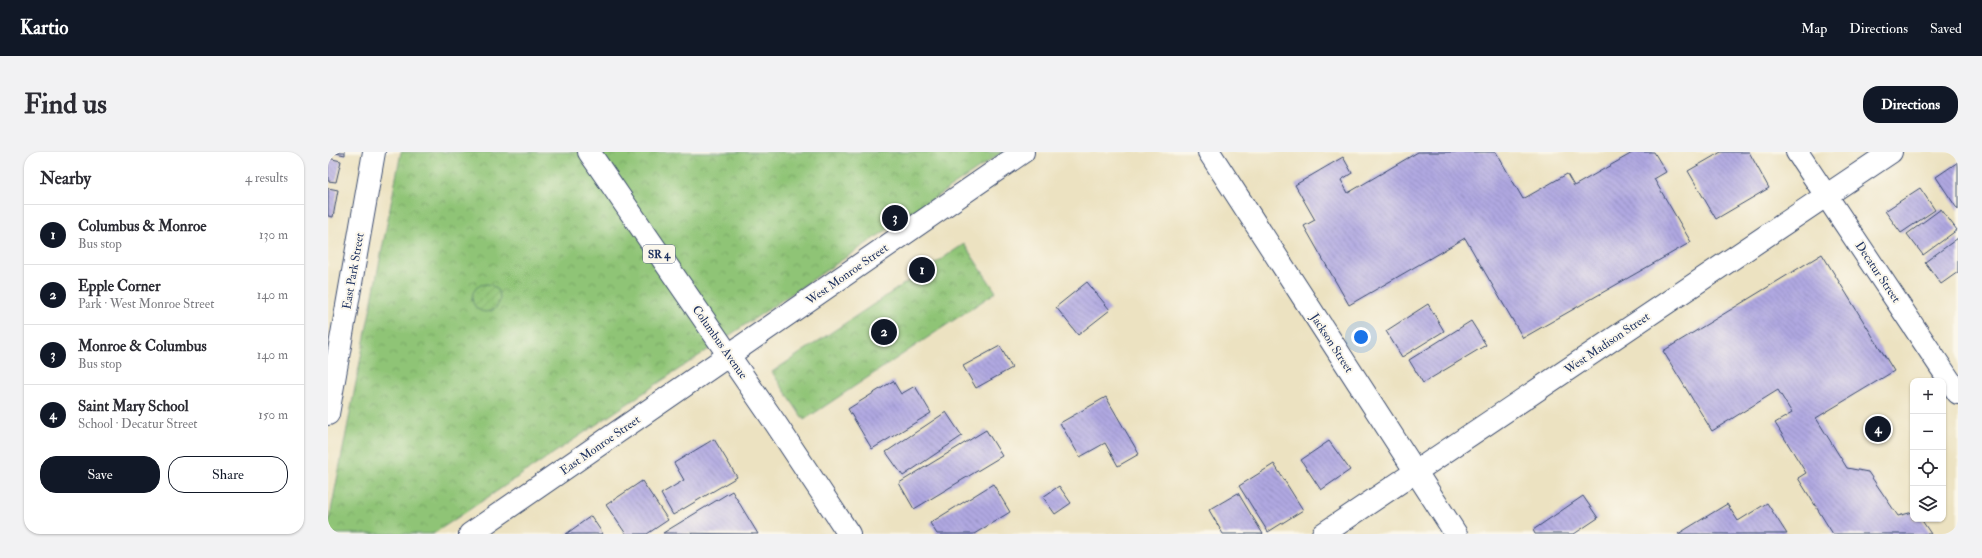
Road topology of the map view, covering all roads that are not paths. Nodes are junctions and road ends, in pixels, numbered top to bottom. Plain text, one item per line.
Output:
1 (374, 152) edge
2 (589, 152) edge
3 (1023, 152) edge
4 (1209, 152) edge
5 (1797, 152) edge
6 (1891, 152) edge
7 (1826, 195) junction
8 (730, 356) junction
9 (1958, 393) edge
10 (328, 414) edge
11 (1415, 472) junction
12 (470, 534) edge
13 (849, 534) edge
14 (1324, 534) edge
15 (1456, 534) edge

1 - 10 street, East Park Street
2 - 8 street, Columbus Avenue / SR 4
3 - 8 street, West Monroe Street
4 - 11 street, Jackson Street
5 - 7 street, Decatur Street
6 - 7 street, West Madison Street
7 - 9 street, Decatur Street
7 - 11 street, West Madison Street
8 - 12 street, East Monroe Street
8 - 13 street, Columbus Avenue / SR 4
11 - 14 street, West Madison Street
11 - 15 street, Jackson Street

